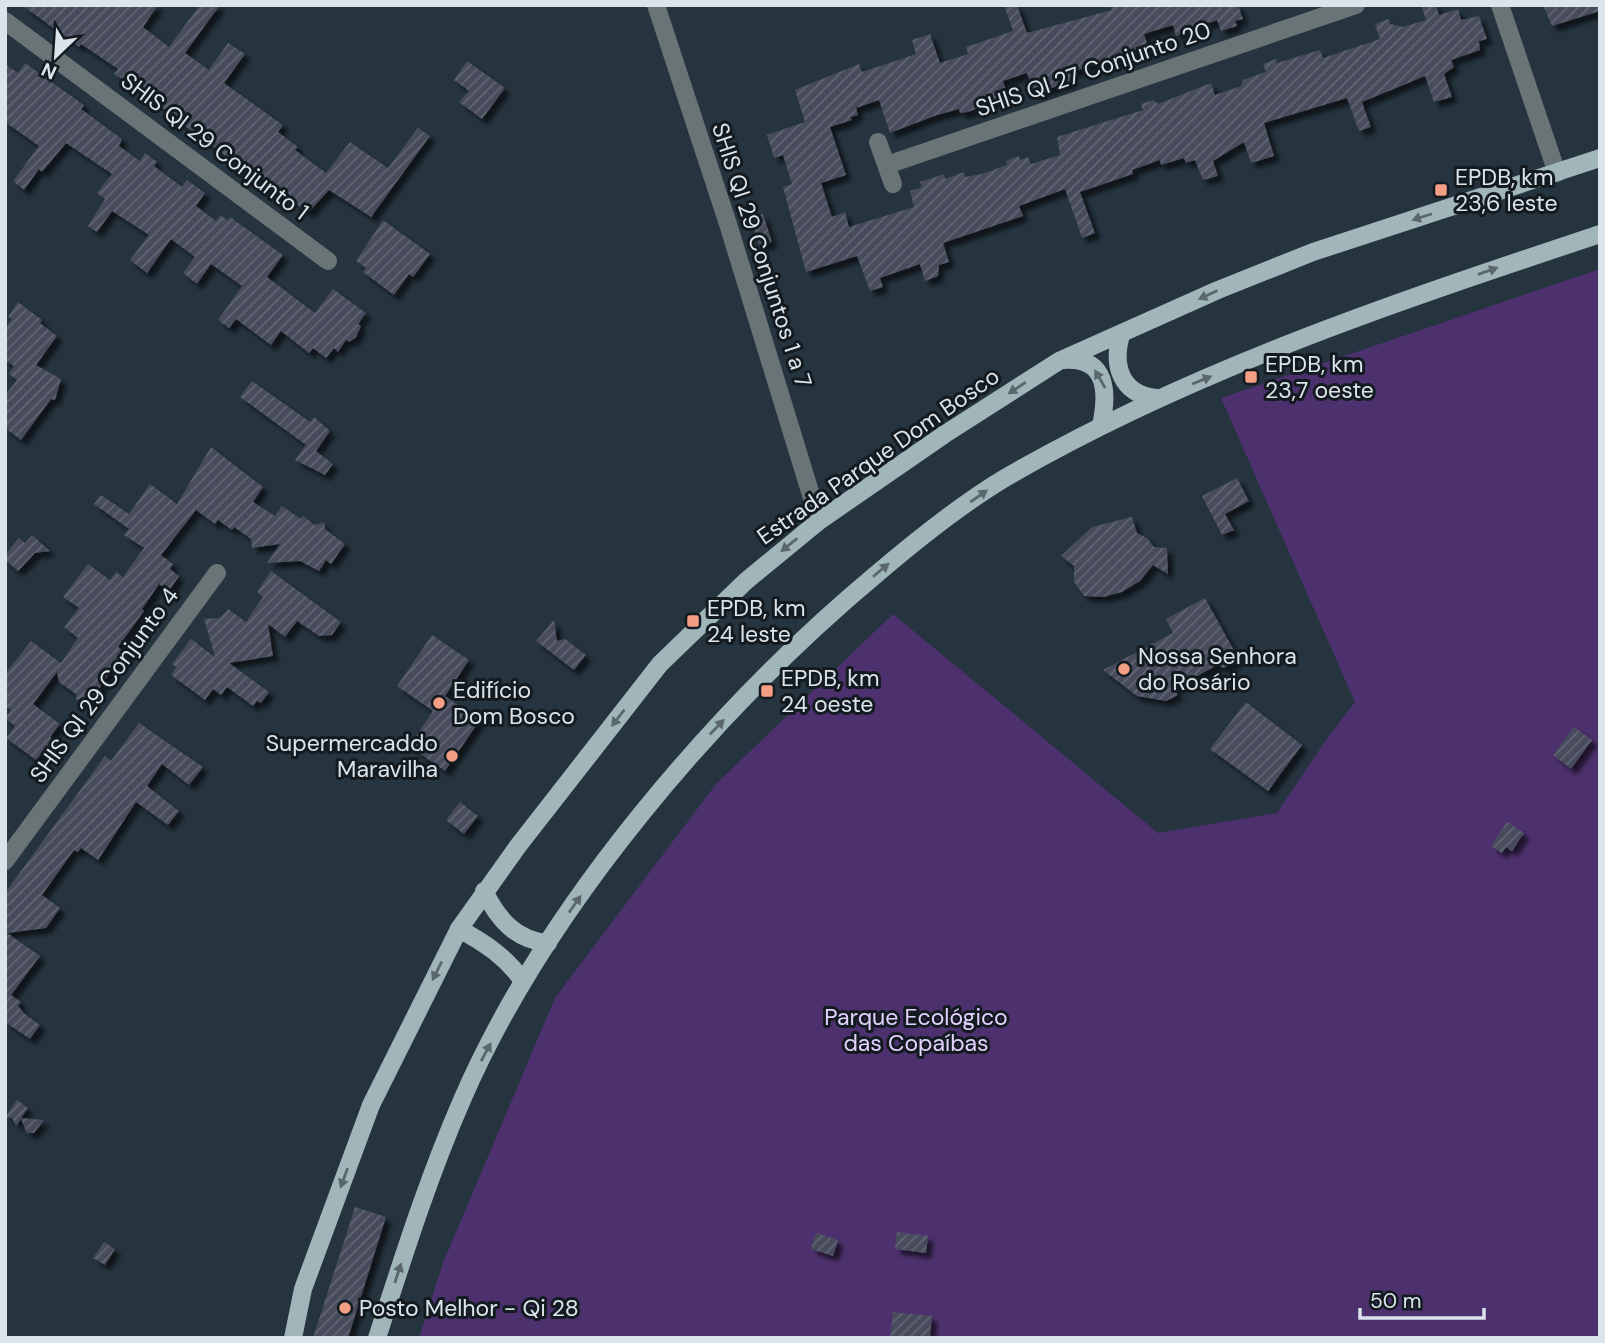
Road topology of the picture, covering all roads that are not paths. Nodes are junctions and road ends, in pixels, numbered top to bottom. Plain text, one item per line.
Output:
1 (656, 5) edge
2 (1356, 5) edge
3 (1500, 5) edge
4 (5, 21) edge
5 (878, 142) dead end
6 (1600, 158) edge
7 (887, 165) junction
8 (1557, 173) junction
9 (893, 184) dead end
10 (1600, 234) edge
11 (328, 261) dead end
12 (1121, 335) junction
13 (1059, 361) junction
14 (1156, 398) junction
15 (1101, 426) junction
16 (819, 521) junction
17 (216, 573) dead end
18 (5, 860) edge
19 (484, 891) junction
20 (459, 929) junction
21 (548, 943) junction
22 (523, 981) junction
23 (293, 1338) edge
24 (377, 1338) edge

1 - 16 street, SHIS QI 29 Conjuntos 1 a 7
2 - 7 street, SHIS QI 27 Conjunto 20
3 - 8 street
4 - 11 street, SHIS QI 29 Conjunto 1
5 - 7 street
6 - 8 main road, Estrada Parque Dom Bosco
7 - 9 street
8 -> 12 main road, Estrada Parque Dom Bosco
14 -> 10 main road
12 - 13 main road, Estrada Parque Dom Bosco
12 - 14 main road
15 -> 13 main road
13 -> 16 main road, Estrada Parque Dom Bosco
14 - 15 main road
21 -> 15 main road
16 -> 19 main road, Estrada Parque Dom Bosco
17 - 18 street, SHIS QI 29 Conjunto 4
19 - 20 main road, Estrada Parque Dom Bosco
19 - 21 main road
20 - 22 main road
20 -> 23 main road, Estrada Parque Dom Bosco
21 - 22 main road
24 -> 22 main road

